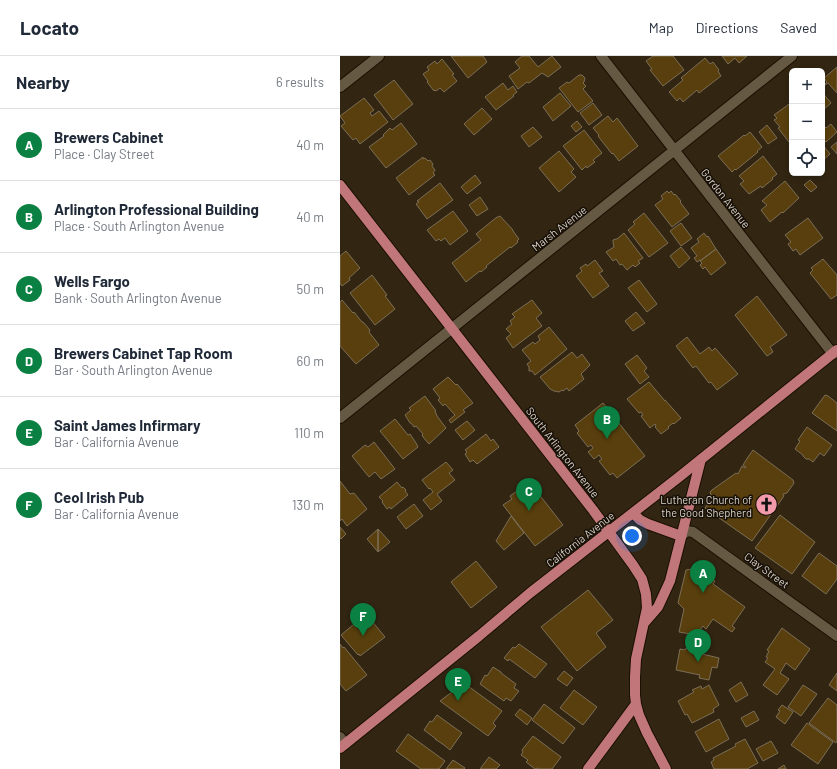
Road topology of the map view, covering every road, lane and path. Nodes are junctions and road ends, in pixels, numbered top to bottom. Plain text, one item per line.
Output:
1 (379, 56) edge
2 (601, 56) edge
3 (792, 56) edge
4 (340, 87) edge
5 (674, 151) junction
6 (340, 185) edge
7 (452, 328) junction
8 (835, 352) edge
9 (340, 418) edge
10 (701, 460) junction
11 (633, 513) junction
12 (609, 532) junction
13 (681, 536) junction
14 (644, 624) junction
15 (837, 636) edge
16 (636, 704) junction
17 (342, 743) edge
18 (588, 769) edge
19 (666, 769) edge

1 - 4 street
2 - 5 street, Gordon Avenue
3 - 5 street, Marsh Avenue
5 - 7 street, Marsh Avenue
5 - 8 street, Gordon Avenue
6 - 7 main road, South Arlington Avenue
7 - 9 street, Marsh Avenue
7 - 12 main road, South Arlington Avenue
8 - 10 main road, California Avenue
10 - 11 main road, California Avenue
10 - 13 main road
11 - 12 main road, California Avenue
11 - 13 main road
12 - 14 main road, South Arlington Avenue
12 - 17 main road, California Avenue
13 - 14 main road
13 - 15 street, Clay Street
14 - 16 main road, South Arlington Avenue
16 - 18 main road
16 - 19 main road, South Arlington Avenue

